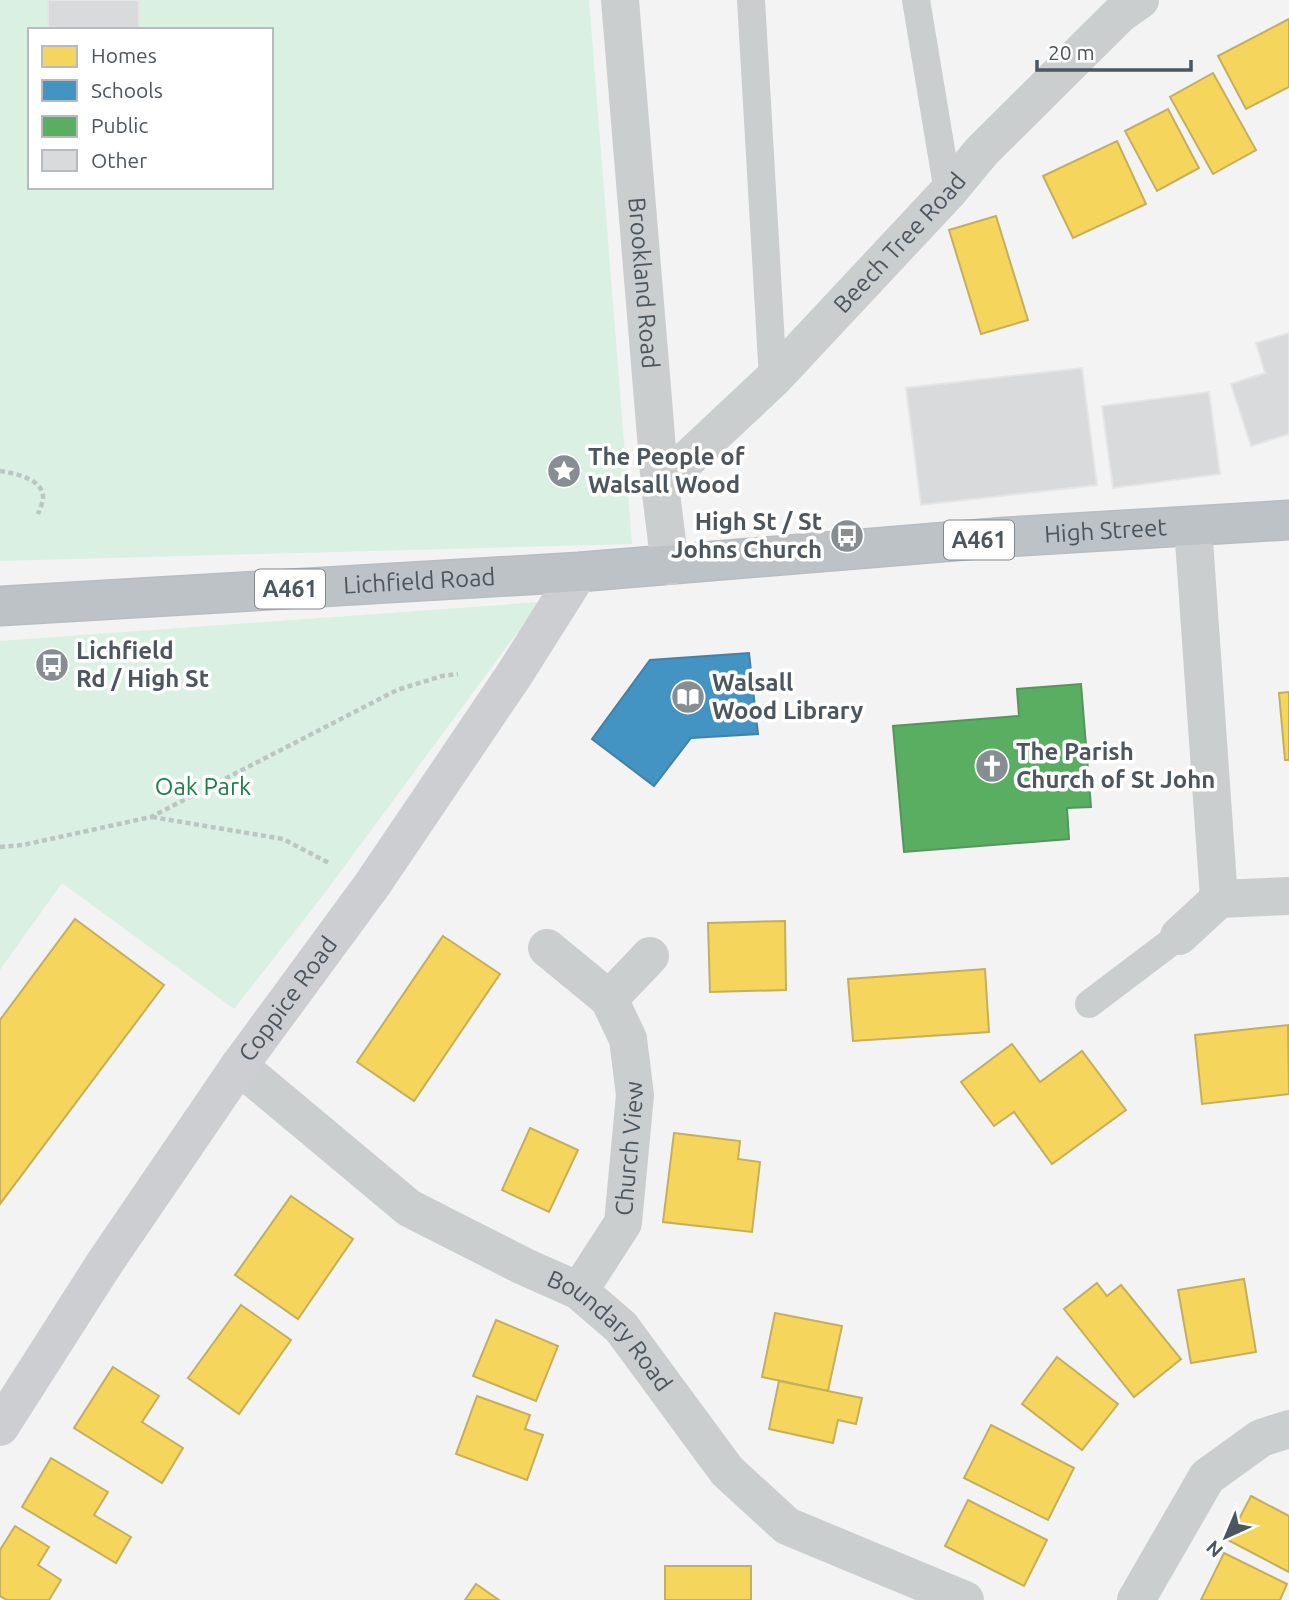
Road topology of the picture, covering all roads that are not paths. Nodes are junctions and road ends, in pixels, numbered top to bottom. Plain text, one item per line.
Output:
1 (620, 0) edge
2 (751, 0) edge
3 (916, 0) edge
4 (1140, 0) edge
5 (948, 192) junction
6 (773, 379) junction
7 (660, 485) junction
8 (1289, 520) edge
9 (1193, 526) junction
10 (670, 566) junction
11 (579, 572) junction
12 (0, 606) edge
13 (1289, 896) edge
14 (1219, 899) junction
15 (1179, 936) joint
16 (547, 948) dead end
17 (650, 956) dead end
18 (609, 999) junction
19 (1089, 1003) dead end
20 (239, 1066) junction
21 (579, 1291) junction
22 (0, 1427) edge
23 (1289, 1429) edge
24 (965, 1600) edge
25 (1136, 1600) edge

1 - 7 street, Brookland Road
2 - 6 lane
3 - 5 lane
4 - 5 street, Beech Tree Road
5 - 6 street, Beech Tree Road
6 - 7 street, Beech Tree Road
7 - 10 street, Brookland Road
8 - 9 highway, High Street / A461
9 - 10 highway, High Street / A461
9 - 14 street
10 - 11 highway, Lichfield Road / A461
11 - 12 highway, Lichfield Road / A461
11 - 20 main road, Coppice Road
13 - 14 street
14 - 15 street
15 - 19 lane
16 - 18 street, Church View
17 - 18 street
18 - 21 street, Church View
20 - 21 street, Boundary Road
20 - 22 main road, Coppice Road
21 - 24 street, Boundary Road
23 - 25 street

